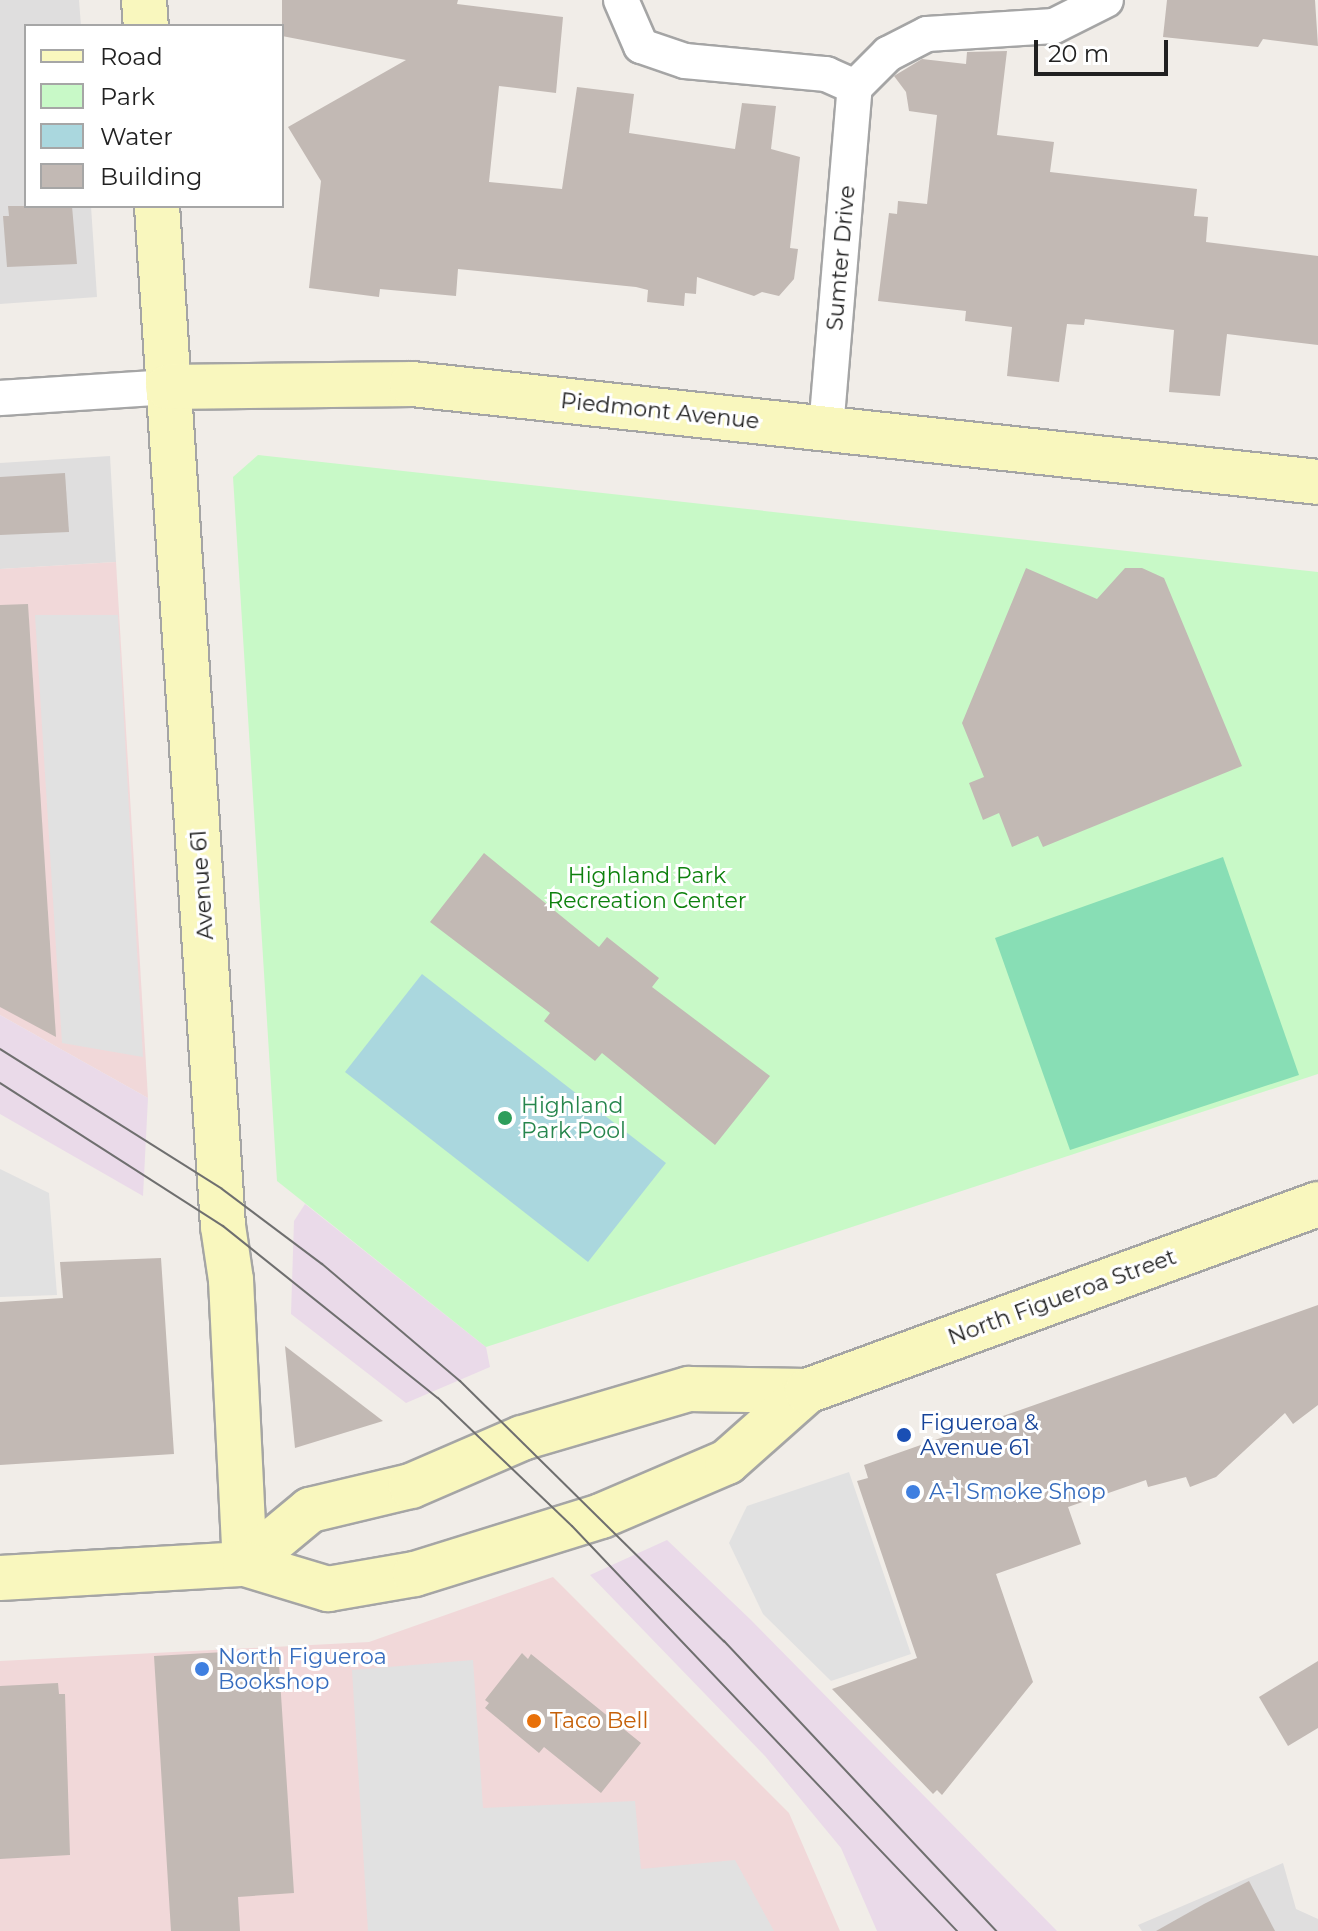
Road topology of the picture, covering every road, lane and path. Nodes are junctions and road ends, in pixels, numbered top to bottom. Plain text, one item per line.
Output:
1 (144, 0) edge
2 (621, 0) edge
3 (1106, 0) edge
4 (146, 24) edge
5 (855, 87) junction
6 (157, 208) edge
7 (168, 387) junction
8 (0, 398) edge
9 (826, 429) junction
10 (1318, 482) edge
11 (1318, 1204) edge
12 (807, 1391) junction
13 (245, 1564) junction
14 (0, 1578) edge

1 - 4 street
2 - 5 street
3 - 5 street
5 - 9 street, Sumter Drive
6 - 7 street, Avenue 61
7 - 8 street, Piedmont Avenue
7 - 9 street, Piedmont Avenue
7 - 13 street, Avenue 61
9 - 10 street, Piedmont Avenue
11 - 12 street, North Figueroa Street
12 - 13 street, North Figueroa Street
12 - 13 street, North Figueroa Street
13 - 14 street, North Figueroa Street

